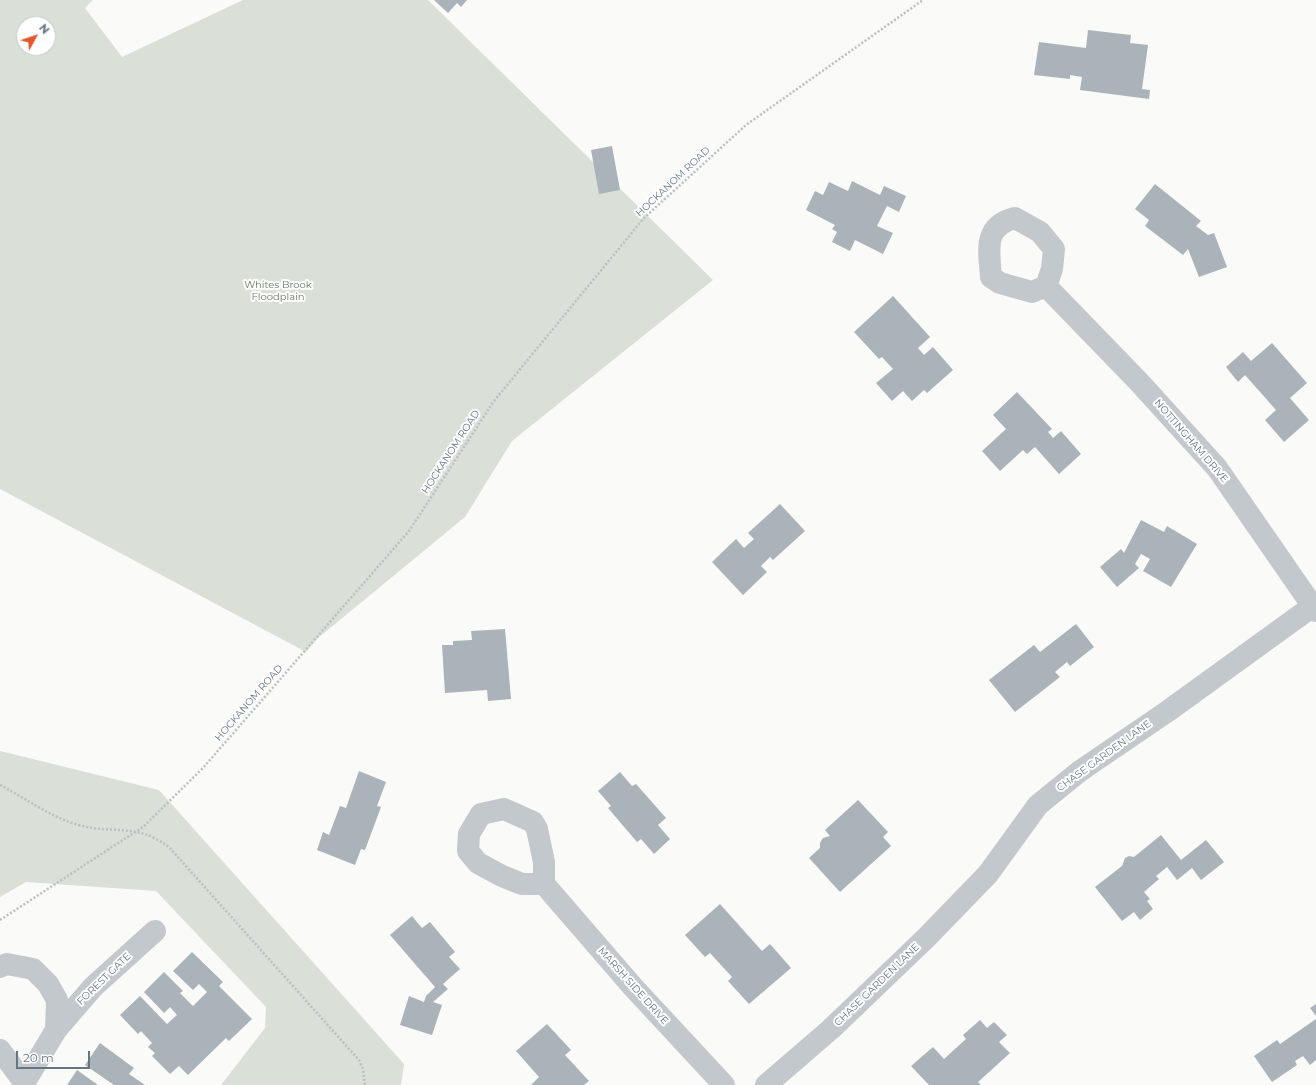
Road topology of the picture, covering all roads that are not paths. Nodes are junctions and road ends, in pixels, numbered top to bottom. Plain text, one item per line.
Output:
1 (1046, 286) dead end
2 (1314, 608) edge
3 (544, 884) dead end
4 (155, 931) dead end
5 (0, 967) edge
6 (56, 1030) junction
7 (0, 1050) edge
8 (24, 1083) edge
9 (724, 1085) edge
10 (766, 1085) edge

1 - 2 street, NOTTINGHAM DRIVE
2 - 10 street, CHASE GARDEN LANE
3 - 9 street, MARSH SIDE DRIVE
4 - 6 street, FOREST GATE
5 - 6 street, FOREST GATE
6 - 8 street, FOREST GATE
7 - 8 street, FOREST GATE

